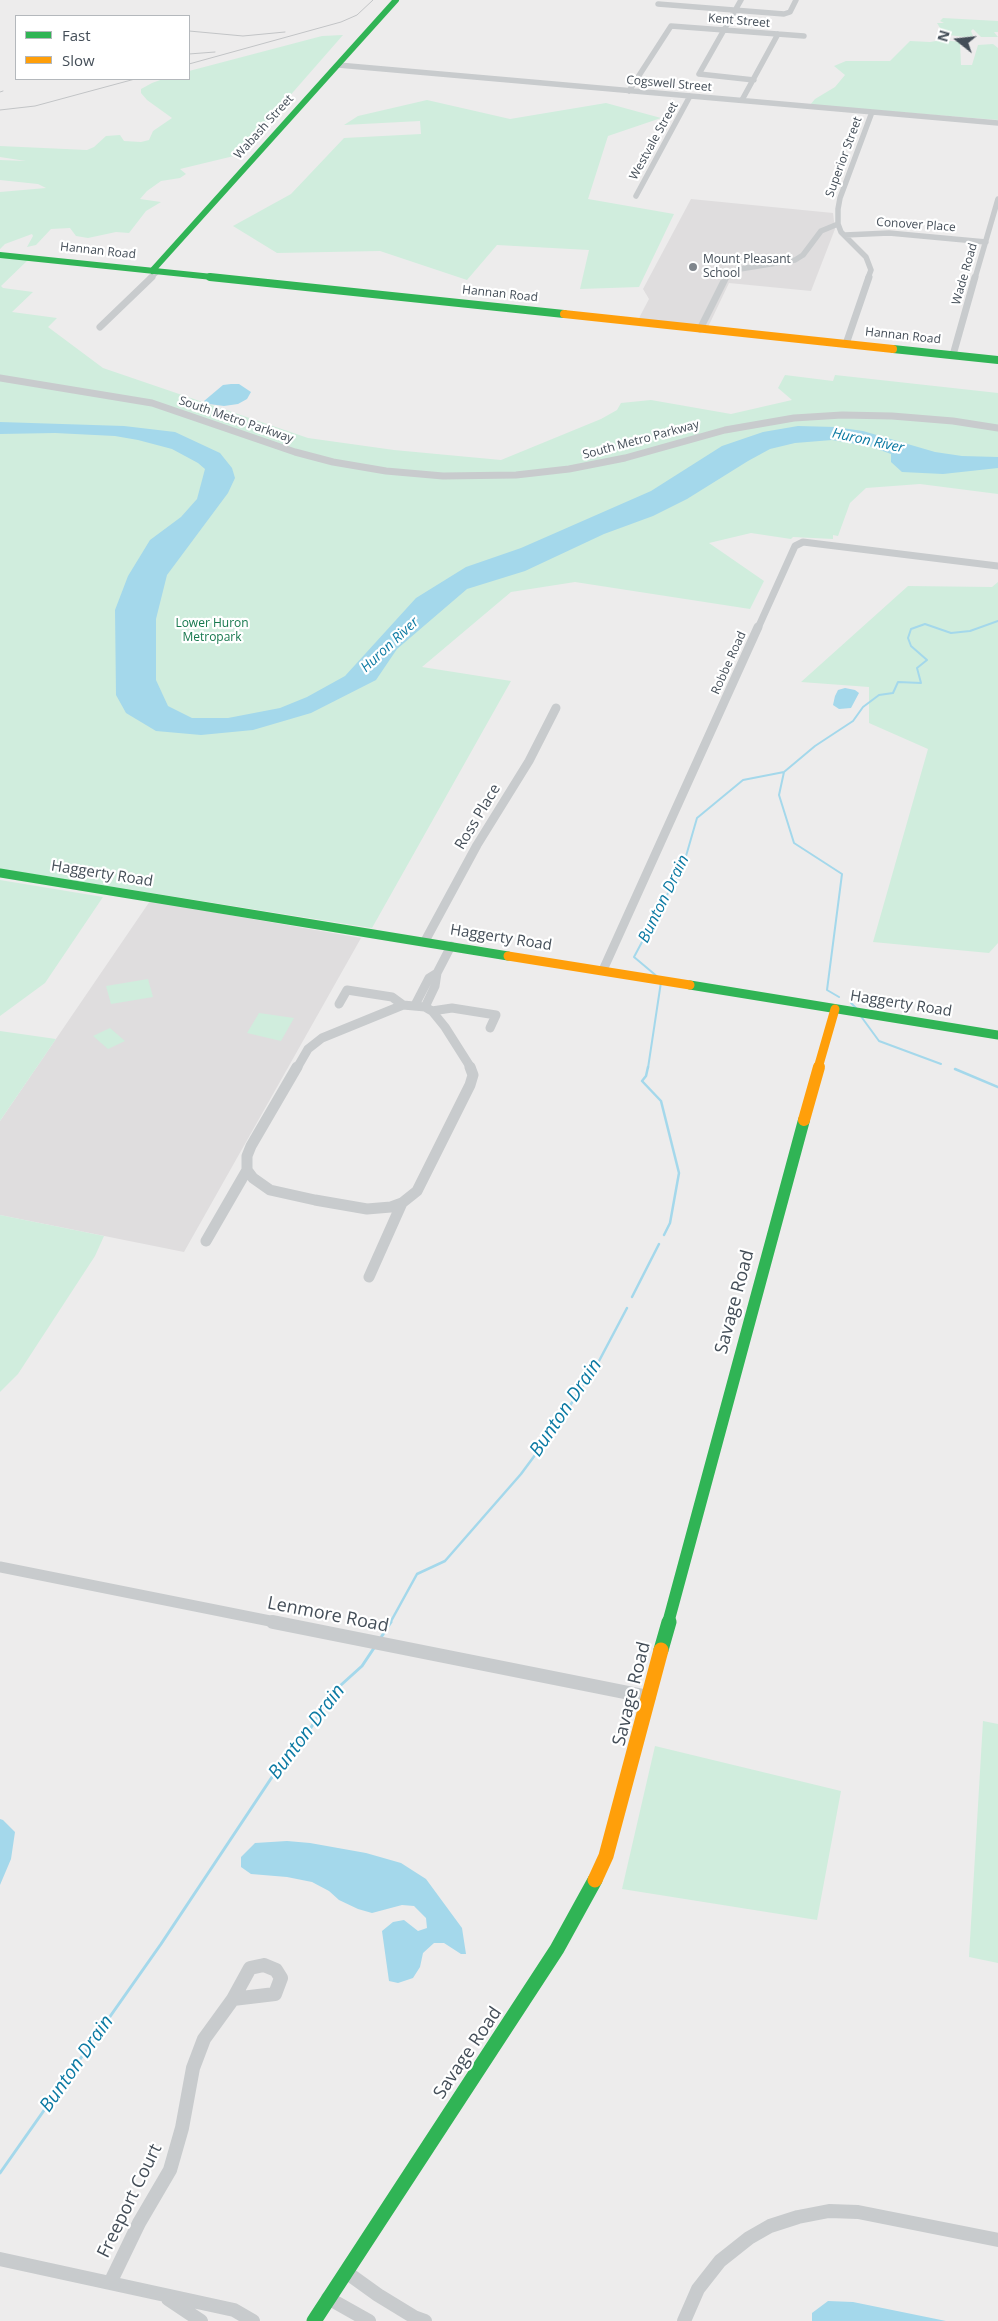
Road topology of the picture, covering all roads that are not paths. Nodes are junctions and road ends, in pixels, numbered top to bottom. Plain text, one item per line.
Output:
1 (396, 0) edge
2 (687, 0) edge
3 (741, 0) edge
4 (796, 0) edge
5 (658, 4) dead end
6 (683, 6) junction
7 (736, 10) junction
8 (724, 30) junction
9 (778, 34) junction
10 (804, 36) dead end
11 (338, 65) junction
12 (754, 80) junction
13 (629, 91) junction
14 (690, 96) junction
15 (742, 100) junction
16 (872, 112) junction
17 (998, 123) edge
18 (636, 196) dead end
19 (998, 199) edge
20 (838, 224) junction
21 (845, 235) junction
22 (986, 242) junction
23 (0, 255) edge
24 (155, 271) junction
25 (701, 325) junction
26 (100, 327) dead end
27 (846, 344) junction
28 (953, 355) junction
29 (998, 360) edge
30 (0, 378) edge
31 (998, 428) edge
32 (995, 565) edge
33 (556, 708) dead end
34 (0, 873) edge
35 (425, 941) junction
36 (451, 946) junction
37 (603, 970) junction
38 (339, 1004) dead end
39 (403, 1005) junction
40 (424, 1008) junction
41 (834, 1009) junction
42 (490, 1028) dead end
43 (998, 1035) edge
44 (247, 1170) junction
45 (402, 1203) junction
46 (206, 1241) dead end
47 (369, 1277) dead end
48 (0, 1568) edge
49 (650, 1697) junction
50 (234, 1999) dead end
51 (998, 2240) edge
52 (0, 2259) edge
53 (346, 2272) junction
54 (110, 2282) junction
55 (163, 2296) junction
56 (328, 2298) junction
57 (201, 2321) edge
58 (253, 2321) edge
59 (314, 2321) edge
60 (369, 2321) edge
61 (425, 2321) edge
62 (684, 2321) edge

1 - 11 street, Wabash Street
2 - 6 street
3 - 7 street
4 - 7 street
5 - 6 street
6 - 7 street
7 - 8 street
8 - 9 street, Kent Street
8 - 12 street
8 - 13 street, Kent Street
9 - 10 street, Kent Street
9 - 12 street
11 - 13 street, Cogswell Street
11 - 24 street, Wabash Street
12 - 15 street
13 - 14 street, Cogswell Street
14 - 15 street, Cogswell Street
14 - 18 street, Westvale Street
15 - 16 street, Cogswell Street
16 - 17 street, Cogswell Street
16 - 20 street, Superior Street
19 - 22 street, Wade Road
20 - 21 street
20 - 25 street
21 - 22 street, Conover Place
21 - 27 street
22 - 28 street, Wade Road
23 - 24 street, Hannan Road
24 - 25 street, Hannan Road
24 - 26 street, Wabash Street
25 - 27 street, Hannan Road
27 - 28 street, Hannan Road
28 - 29 street, Hannan Road
30 - 31 street, South Metro Parkway
32 - 37 street, Robbe Road
33 - 35 street, Ross Place
34 - 35 street, Haggerty Road
35 - 36 street, Haggerty Road
36 - 37 street, Haggerty Road
36 - 40 street
37 - 41 street, Haggerty Road
38 - 39 street
39 - 40 street
39 - 44 street
40 - 42 street
40 - 45 street
41 - 43 street, Haggerty Road
41 - 49 street, Savage Road
44 - 45 street
44 - 46 street
45 - 47 street
48 - 49 street, Lenmore Road
49 - 53 street, Savage Road
50 - 54 street, Freeport Court
51 - 62 street
52 - 54 street
53 - 56 street, Savage Road
53 - 61 street
54 - 55 street
55 - 57 street
55 - 58 street
56 - 59 street, Savage Road
56 - 60 street

